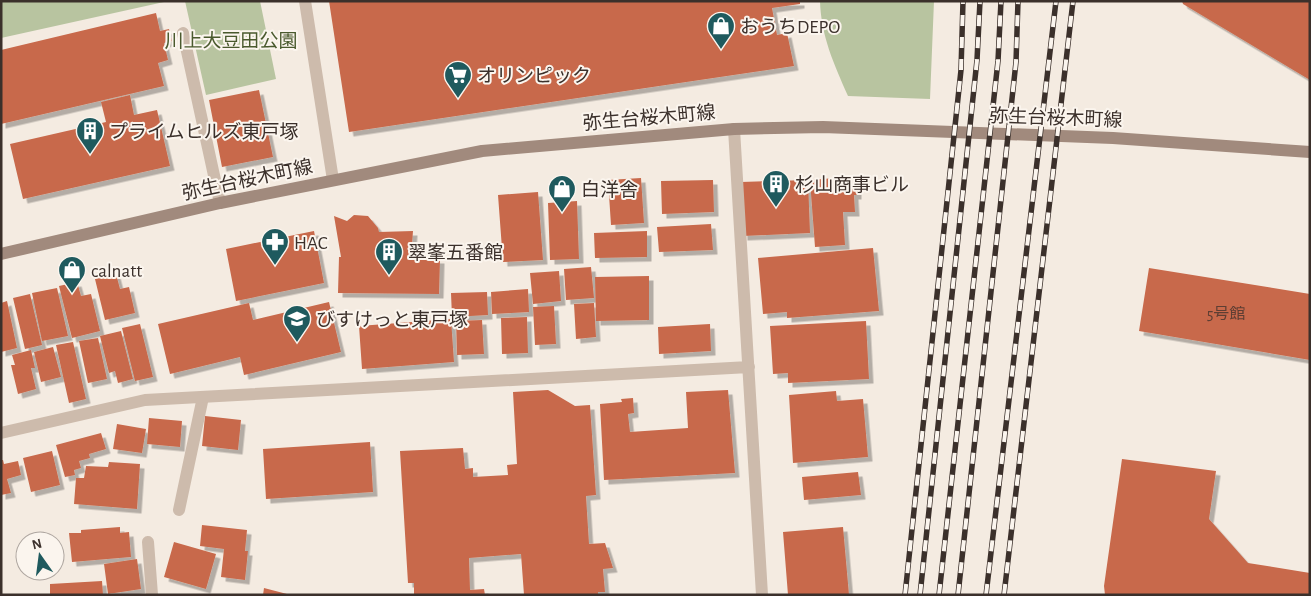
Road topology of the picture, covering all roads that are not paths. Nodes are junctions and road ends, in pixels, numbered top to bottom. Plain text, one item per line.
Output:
1 (305, 1) edge
2 (183, 33) dead end
3 (734, 129) junction
4 (1310, 152) edge
5 (332, 180) junction
6 (220, 203) junction
7 (1, 254) edge
8 (749, 367) junction
9 (203, 397) junction
10 (1, 433) edge
11 (179, 510) dead end
12 (148, 542) dead end
13 (152, 595) edge
14 (762, 595) edge

1 - 5 street
2 - 6 street
3 - 4 main road, 弥生台桜木町線
3 - 5 main road, 弥生台桜木町線
3 - 8 street
5 - 6 main road, 弥生台桜木町線
6 - 7 main road, 弥生台桜木町線
8 - 9 street
8 - 14 street
9 - 10 street
9 - 11 street
12 - 13 street

